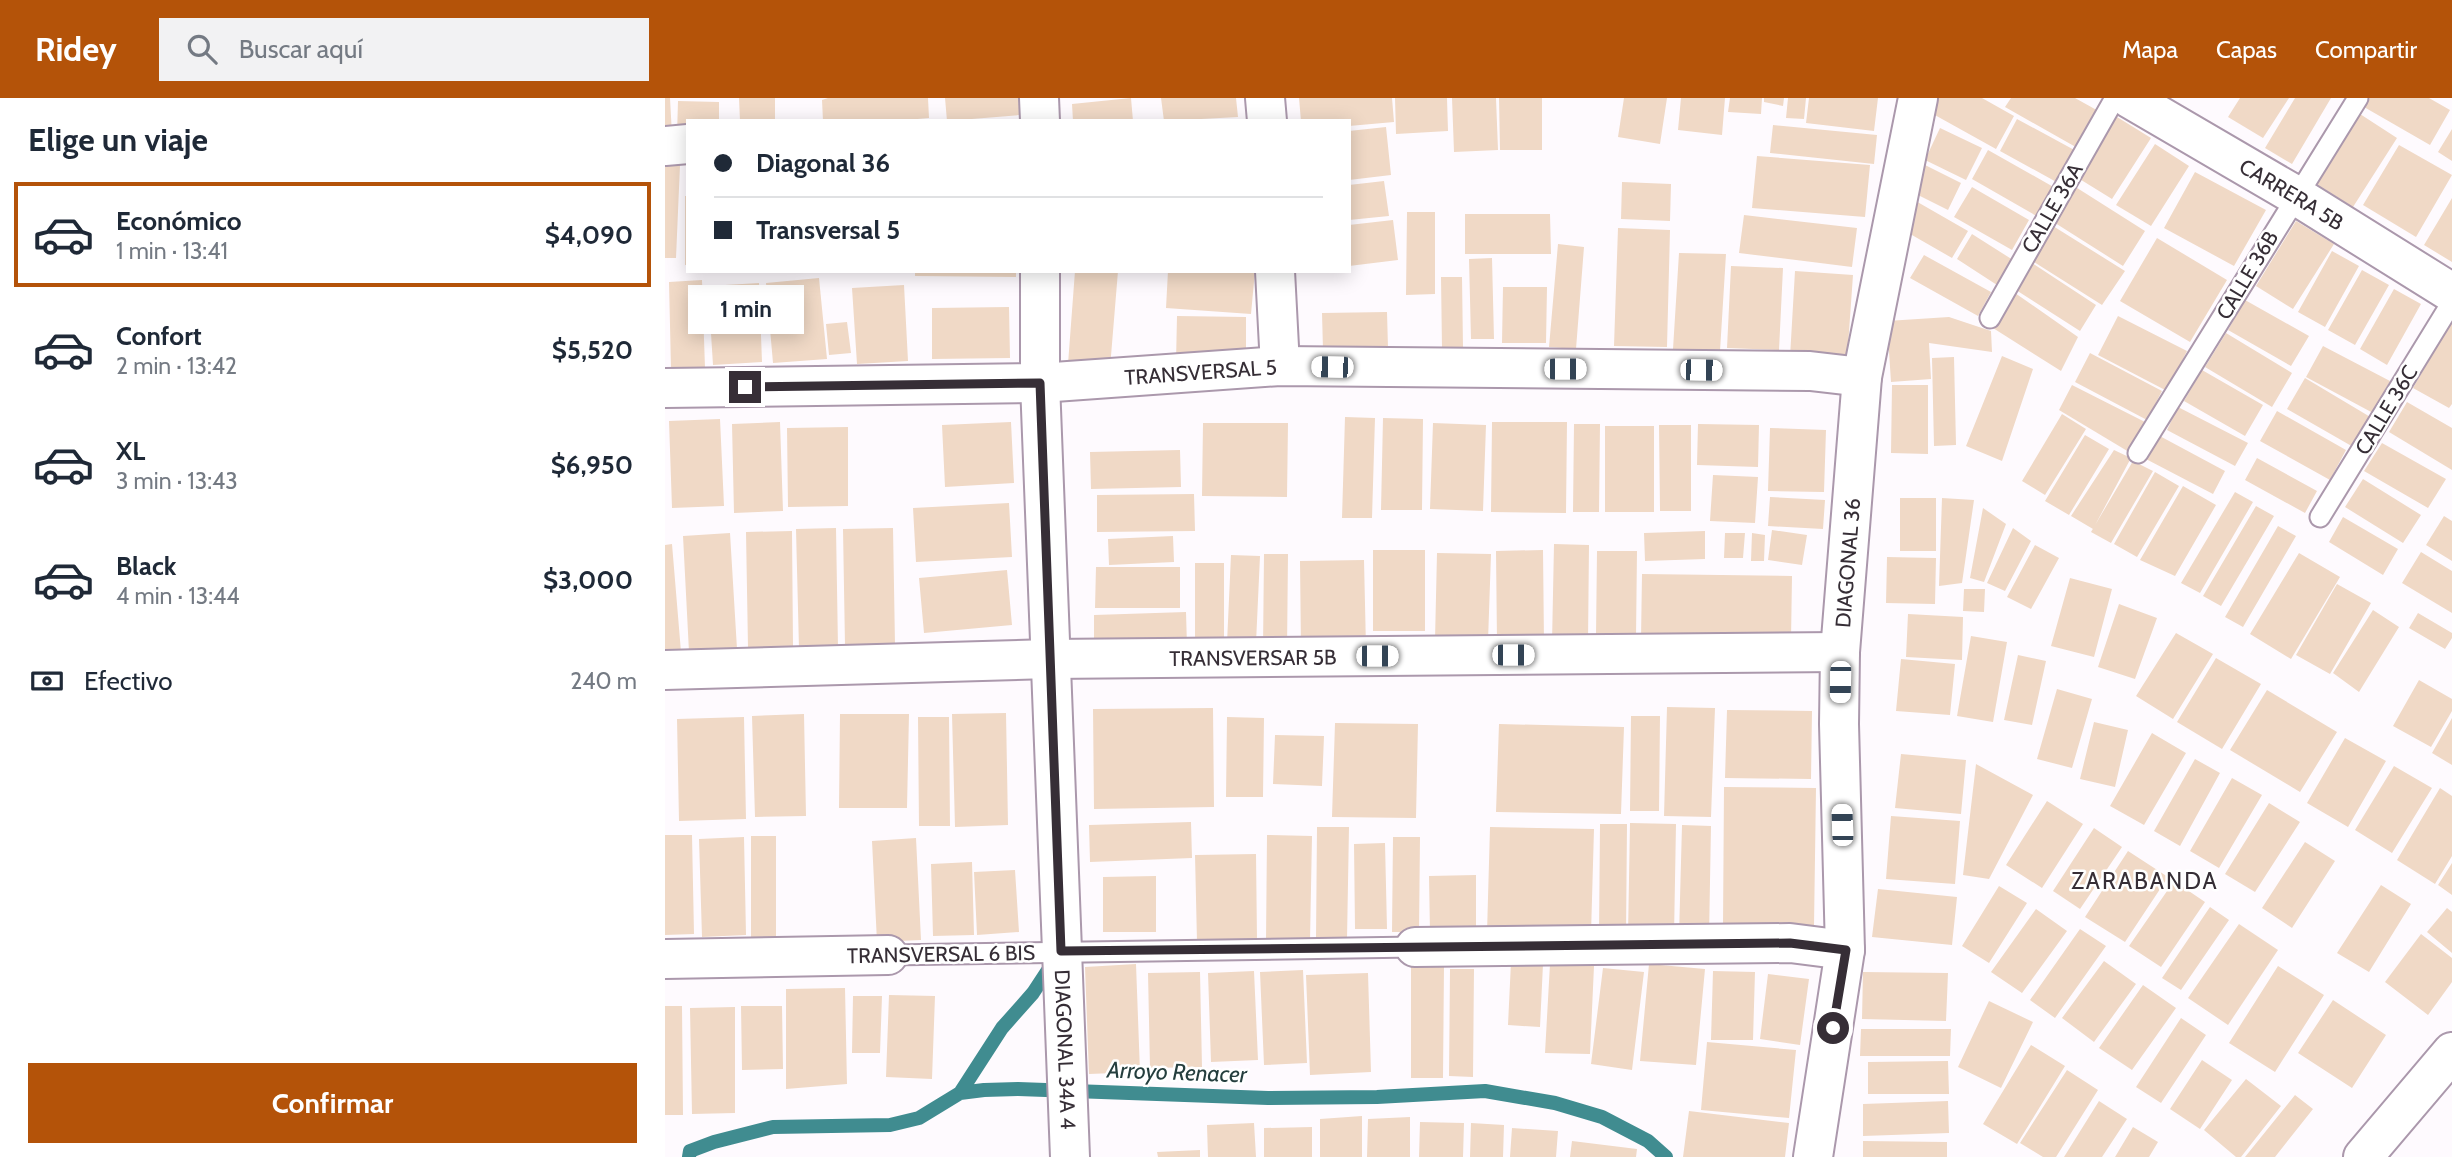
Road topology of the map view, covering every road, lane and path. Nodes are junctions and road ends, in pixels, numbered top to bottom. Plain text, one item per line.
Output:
1 (1039, 98) edge
2 (1265, 98) edge
3 (1917, 98) edge
4 (2115, 98) edge
5 (2129, 98) edge
6 (2358, 98) edge
7 (1040, 119) edge
8 (1266, 119) edge
9 (686, 144) edge
10 (665, 145) edge
11 (2295, 195) junction
12 (1040, 273) edge
13 (1275, 273) edge
14 (2452, 293) edge
15 (2452, 302) edge
16 (1990, 318) dead end
17 (1280, 366) junction
18 (1862, 377) junction
19 (1040, 383) junction
20 (665, 388) edge
21 (2138, 453) dead end
22 (2320, 517) dead end
23 (1840, 652) junction
24 (1049, 659) junction
25 (665, 670) edge
26 (1415, 947) joint
27 (1846, 950) junction
28 (1061, 951) junction
29 (888, 955) joint
30 (665, 959) edge
31 (2452, 1052) edge
32 (1070, 1157) edge
33 (1813, 1157) edge
34 (2363, 1157) edge

1 - 7 street
2 - 8 street
3 - 18 street, DIAGONAL 36
4 - 16 lane, CALLE 36A
5 - 11 street, CARRERA 5B
6 - 11 lane, CALLE 36B
9 - 10 street
11 - 14 street, CARRERA 5B
11 - 21 lane, CALLE 36B
12 - 19 street, DIAGONAL 34A 4
13 - 17 street
15 - 22 lane, CALLE 36C
17 - 18 street, TRANSVERSAL 5
17 - 19 street, TRANSVERSAL 5
18 - 23 street, DIAGONAL 36
19 - 20 street, TRANSVERSAL 5
19 - 24 street, DIAGONAL 34A 4
23 - 24 street, TRANSVERSAR 5B
23 - 27 street, DIAGONAL 36
24 - 25 street, TRANSVERSAR 5B
24 - 28 street, DIAGONAL 34A 4
26 - 27 street, TRANSVERSAL 6 BIS
26 - 28 lane, TRANSVERSAL 6 BIS
27 - 33 street, DIAGONAL 36
28 - 29 lane, TRANSVERSAL 6 BIS
28 - 32 street, DIAGONAL 34A 4
29 - 30 street, TRANSVERSAL 6 BIS
31 - 34 street

